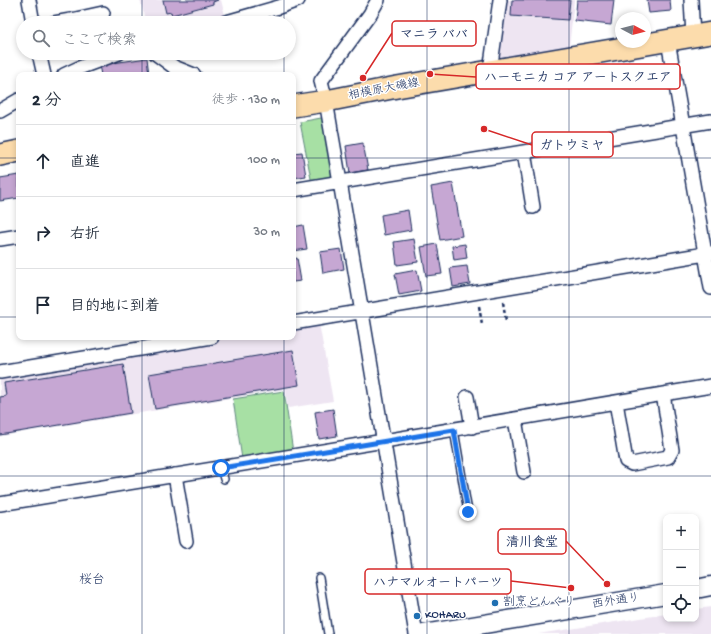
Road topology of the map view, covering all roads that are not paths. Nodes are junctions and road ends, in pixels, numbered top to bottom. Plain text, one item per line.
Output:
1 (29, 0) edge
2 (298, 0) edge
3 (378, 0) edge
4 (500, 0) edge
5 (691, 0) edge
6 (103, 13) dead end
7 (32, 16) edge
8 (90, 16) edge
9 (248, 16) edge
10 (702, 35) edge
11 (668, 41) junction
12 (41, 60) edge
13 (100, 60) edge
14 (164, 60) edge
15 (490, 71) junction
16 (43, 72) edge
17 (70, 72) edge
18 (186, 72) edge
19 (326, 101) junction
20 (16, 102) edge
21 (296, 106) edge
22 (0, 111) edge
23 (711, 121) edge
24 (683, 126) junction
25 (16, 151) edge
26 (524, 152) junction
27 (0, 154) edge
28 (340, 182) junction
29 (296, 189) edge
30 (533, 207) dead end
31 (16, 236) edge
32 (0, 239) edge
33 (708, 253) edge
34 (711, 288) edge
35 (362, 311) junction
36 (296, 322) edge
37 (194, 340) edge
38 (0, 372) edge
39 (711, 386) edge
40 (663, 394) junction
41 (467, 397) dead end
42 (616, 402) junction
43 (515, 419) junction
44 (472, 427) junction
45 (454, 430) junction
46 (384, 441) junction
47 (524, 472) dead end
48 (175, 475) junction
49 (0, 504) edge
50 (468, 512) dead end
51 (186, 541) dead end
52 (319, 578) dead end
53 (711, 586) edge
54 (699, 588) edge
55 (663, 594) edge
56 (328, 634) edge
57 (416, 634) edge
58 (424, 634) edge

1 - 7 street
2 - 9 street
3 - 19 street
4 - 15 street
5 - 10 street
6 - 8 street
10 - 11 main road, 相模原大磯線
11 - 15 main road, 相模原大磯線
11 - 24 street
12 - 16 street
13 - 17 street
14 - 18 street
15 - 19 main road, 相模原大磯線
19 - 21 main road, 相模原大磯線
19 - 28 street
20 - 22 street
23 - 24 street
24 - 26 street
24 - 33 street
25 - 27 main road
26 - 28 street
26 - 30 street
28 - 29 street
28 - 35 street
31 - 32 street
33 - 34 street
33 - 35 street
35 - 36 street
35 - 46 street
37 - 38 street
39 - 40 street
40 - 42 street
40 - 42 street
41 - 44 street
42 - 43 street
43 - 44 street
43 - 47 street
44 - 45 street
45 - 46 street
45 - 50 lane
46 - 48 street
46 - 57 street
48 - 49 street
48 - 51 street
52 - 56 lane
53 - 54 street
55 - 58 street, 西外通り

